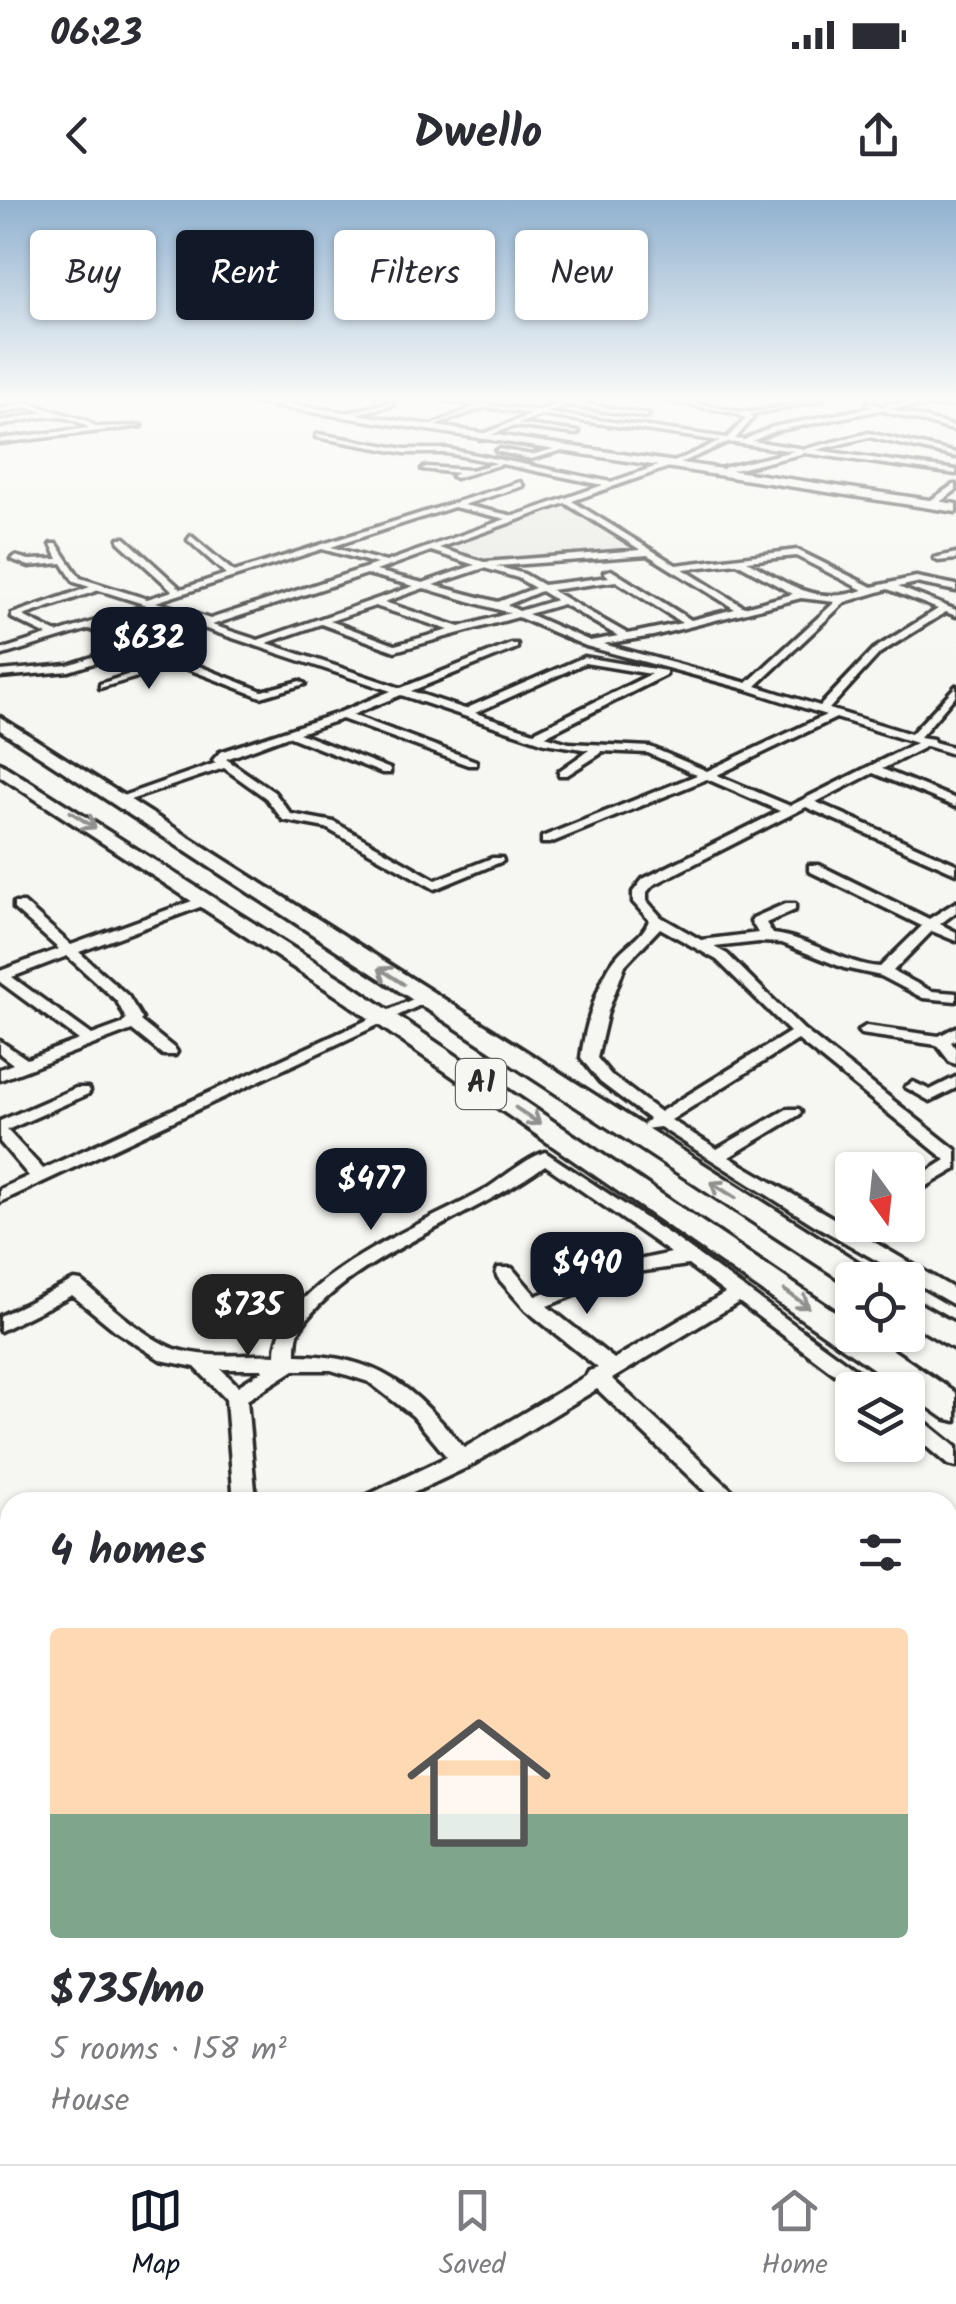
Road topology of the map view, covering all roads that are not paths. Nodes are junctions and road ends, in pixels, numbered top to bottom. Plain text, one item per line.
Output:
1 (496, 492) edge
2 (591, 492) edge
3 (854, 492) edge
4 (867, 492) edge
5 (950, 492) edge
6 (567, 501) junction
7 (934, 502) junction
8 (454, 505) junction
9 (956, 507) edge
10 (516, 519) junction
11 (191, 538) dead end
12 (122, 540) dead end
13 (54, 546) dead end
14 (322, 547) junction
15 (431, 548) junction
16 (650, 552) junction
17 (956, 556) edge
18 (587, 557) junction
19 (938, 558) dead end
20 (15, 559) dead end
21 (737, 559) junction
22 (61, 560) junction
23 (385, 564) junction
24 (486, 564) junction
25 (677, 567) junction
26 (367, 571) junction
27 (232, 575) junction
28 (618, 578) junction
29 (420, 586) junction
30 (888, 586) junction
31 (99, 588) junction
32 (542, 588) junction
33 (956, 588) edge
34 (871, 590) junction
35 (179, 592) junction
36 (801, 595) junction
37 (842, 600) junction
38 (564, 601) junction
39 (373, 602) junction
40 (153, 604) junction
41 (499, 605) junction
42 (744, 611) junction
43 (950, 611) edge
44 (518, 614) junction
45 (321, 621) junction
46 (689, 623) junction
47 (207, 624) junction
48 (90, 626) junction
49 (459, 630) junction
50 (56, 636) junction
51 (626, 637) junction
52 (261, 642) junction
53 (588, 644) junction
54 (143, 645) junction
55 (514, 646) dead end
56 (0, 654) edge
57 (182, 660) junction
58 (667, 671) junction
59 (0, 674) edge
60 (300, 684) dead end
61 (104, 686) dead end
62 (749, 687) junction
63 (956, 688) edge
64 (405, 692) junction
65 (824, 708) junction
66 (468, 712) junction
67 (838, 713) junction
68 (342, 715) junction
69 (0, 722) edge
70 (289, 733) junction
71 (536, 736) junction
72 (922, 738) junction
73 (592, 747) junction
74 (956, 752) edge
75 (472, 763) dead end
76 (224, 764) junction
77 (1, 770) edge
78 (875, 770) junction
79 (386, 771) dead end
80 (563, 773) dead end
81 (707, 774) junction
82 (120, 799) junction
83 (807, 803) junction
84 (956, 804) edge
85 (791, 810) junction
86 (546, 840) dead end
87 (497, 861) dead end
88 (814, 868) dead end
89 (956, 869) edge
90 (203, 901) junction
91 (18, 906) dead end
92 (956, 906) edge
93 (790, 907) dead end
94 (656, 920) junction
95 (932, 923) junction
96 (767, 936) junction
97 (956, 937) edge
98 (725, 949) junction
99 (67, 952) junction
100 (884, 972) junction
101 (0, 976) edge
102 (956, 997) edge
103 (424, 998) junction
104 (383, 1018) junction
105 (133, 1023) junction
106 (866, 1031) dead end
107 (800, 1034) junction
108 (949, 1036) edge
109 (90, 1041) junction
110 (0, 1046) edge
111 (169, 1052) dead end
112 (956, 1059) edge
113 (25, 1066) junction
114 (0, 1075) edge
115 (913, 1087) dead end
116 (953, 1089) edge
117 (82, 1090) dead end
118 (793, 1112) dead end
119 (658, 1120) junction
120 (0, 1129) edge
121 (636, 1136) junction
122 (718, 1156) junction
123 (956, 1160) edge
124 (40, 1177) junction
125 (925, 1181) edge
126 (0, 1196) edge
127 (835, 1221) edge
128 (835, 1239) edge
129 (870, 1242) edge
130 (818, 1251) junction
131 (696, 1259) junction
132 (835, 1262) edge
133 (505, 1272) dead end
134 (736, 1295) junction
135 (956, 1299) edge
136 (533, 1306) junction
137 (925, 1319) edge
138 (0, 1324) edge
139 (956, 1339) edge
140 (201, 1361) junction
141 (286, 1365) junction
142 (603, 1371) junction
143 (845, 1372) edge
144 (236, 1396) junction
145 (956, 1409) edge
146 (925, 1434) edge
147 (956, 1459) edge
148 (462, 1460) junction
149 (245, 1492) edge
150 (395, 1492) edge
151 (720, 1492) edge

1 - 8 street
2 - 6 street
3 - 9 main road
4 - 7 main road
5 - 7 street
6 - 10 street
6 - 16 street
7 - 9 main road
8 - 10 street
8 - 14 street
10 - 15 street
11 - 27 street
12 - 35 street
13 - 22 street
14 - 23 street
14 - 27 street
15 - 23 street
15 - 24 street
16 - 18 street
16 - 25 street
17 - 19 street
18 - 24 street
18 - 28 street
20 - 22 street
21 - 25 street
21 - 34 street
21 - 36 street
22 - 31 street
23 - 26 street
24 - 29 street
24 - 32 street
25 - 42 street
26 - 29 street
26 - 47 street
27 - 35 street
28 - 32 street
28 - 46 street
29 - 39 street
29 - 41 street
30 - 33 street
30 - 34 street
30 - 43 street
31 - 40 street
31 - 50 street
32 - 38 street
32 - 41 street
34 - 37 street
35 - 40 street
36 - 37 street
36 - 42 street
37 - 62 street
38 - 44 street
38 - 51 street
39 - 45 street
39 - 49 street
40 - 47 street
40 - 48 street
41 - 44 street
42 - 46 street
43 - 65 street
44 - 49 street
44 - 53 street
45 - 49 street
45 - 52 street
46 - 51 street
47 - 52 street
47 - 54 street
48 - 50 street
48 - 54 street
50 - 56 street
51 - 53 street
52 - 64 street
53 - 58 street
54 - 57 street
54 - 59 street
55 - 64 street
57 - 60 street
57 - 61 street
58 - 62 street
58 - 66 street
58 - 71 street
62 - 65 street
63 - 72 street
64 - 66 street
64 - 68 street
65 - 67 street
66 - 71 street
67 - 72 street
67 - 81 street
68 - 70 street
68 - 75 street
69 - 82 main road, A1
70 - 76 street
70 - 79 street
71 - 73 street
72 - 74 street
72 - 78 street
73 - 80 street
73 - 81 street
76 - 82 street
76 - 87 street
77 -> 90 main road, A1
78 - 83 street
78 - 84 street
81 - 85 street
81 - 86 street
103 -> 82 main road, A1
83 - 85 street
83 - 89 street
85 - 94 street
88 - 95 street
90 - 99 street
90 - 104 main road, A1
91 - 99 street
92 - 95 street
93 - 96 street
94 - 98 street
94 - 119 street
95 - 97 street
95 - 100 street
96 - 98 street
96 - 100 street
98 - 107 street
99 - 101 street
99 - 105 street
100 - 102 street
101 - 109 street
103 - 104 street
103 - 121 main road, A1
104 - 124 street
104 -> 145 main road, A1
105 - 109 street
105 - 111 street
106 - 108 street
107 - 119 street
107 - 123 street
108 - 112 street
109 - 113 street
110 - 113 street
113 - 114 street
115 - 116 street
117 - 120 street
118 - 122 street
119 - 121 street
119 - 122 street
120 - 124 street
130 -> 121 main road, A1
122 - 127 street
123 - 125 street
124 - 126 street
128 - 130 street
129 - 135 street
130 - 132 main road, A1
131 - 134 street
131 - 136 street
131 - 141 street
133 - 136 street
134 - 142 street
134 - 143 street
136 - 142 street
137 - 139 main road
138 - 140 street
140 - 141 street
140 - 144 street
141 - 144 street
141 - 148 street
142 - 148 street
142 - 151 street
144 - 149 street
146 - 147 street
148 - 150 street

